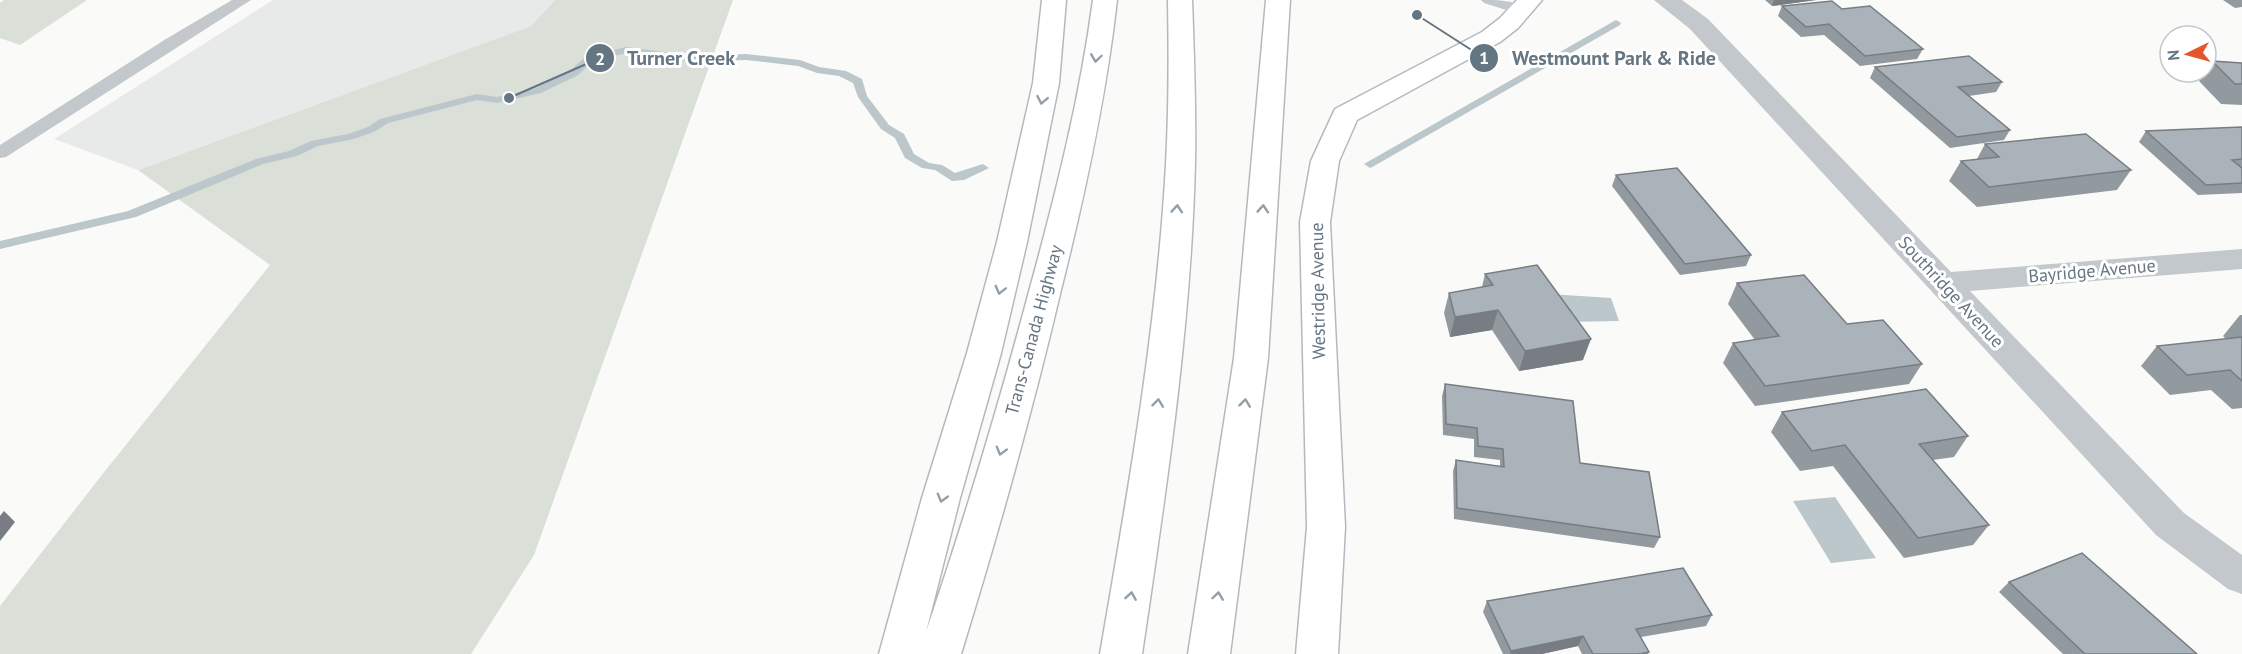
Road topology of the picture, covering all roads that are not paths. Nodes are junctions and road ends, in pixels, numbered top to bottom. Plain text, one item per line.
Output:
1 (243, 0) edge
2 (1054, 0) edge
3 (1105, 0) edge
4 (1180, 0) edge
5 (1278, 0) edge
6 (1489, 0) edge
7 (1666, 0) edge
8 (1526, 5) edge
9 (0, 153) edge
10 (2242, 259) edge
11 (1943, 283) junction
12 (2242, 577) edge
13 (900, 654) edge
14 (939, 654) edge
15 (1121, 654) edge
16 (1209, 654) edge
17 (1317, 654) edge

1 - 9 lane
2 -> 13 main road
3 -> 14 main road, Trans-Canada Highway
15 -> 4 main road
16 -> 5 main road
6 - 8 lane
7 - 11 street, Southridge Avenue
8 - 17 main road, Westridge Avenue
10 - 11 street, Bayridge Avenue
11 - 12 street, Southridge Avenue

